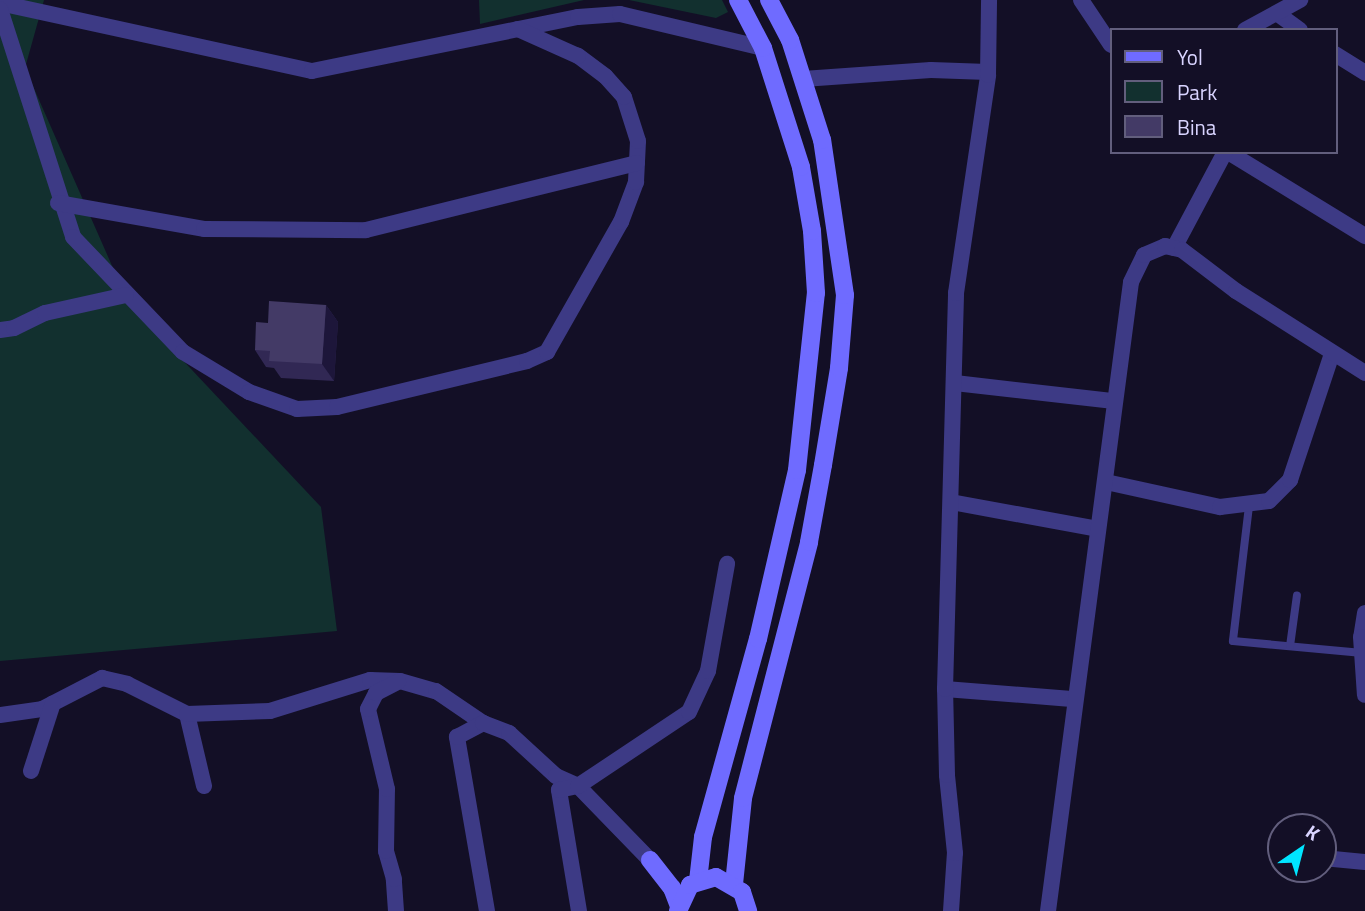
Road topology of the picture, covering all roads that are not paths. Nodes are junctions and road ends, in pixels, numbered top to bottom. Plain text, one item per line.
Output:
1 (738, 0) edge
2 (769, 0) edge
3 (989, 0) edge
4 (1081, 0) edge
5 (1300, 0) edge
6 (0, 3) edge
7 (0, 9) edge
8 (1278, 14) junction
9 (1249, 28) edge
10 (1297, 28) edge
11 (518, 29) junction
12 (1110, 44) edge
13 (764, 48) junction
14 (1337, 55) edge
15 (988, 72) junction
16 (1365, 74) edge
17 (803, 79) junction
18 (1226, 154) edge
19 (1230, 154) edge
20 (637, 163) junction
21 (58, 203) junction
22 (1365, 236) edge
23 (1174, 248) junction
24 (126, 295) junction
25 (0, 330) edge
26 (1332, 354) junction
27 (1365, 373) edge
28 (955, 383) junction
29 (1114, 401) junction
30 (1106, 482) junction
31 (951, 502) junction
32 (1249, 506) junction
33 (1098, 529) junction
34 (727, 564) dead end
35 (1297, 595) dead end
36 (1365, 612) edge
37 (1290, 646) junction
38 (1362, 653) junction
39 (400, 681) junction
40 (944, 689) junction
41 (1365, 695) edge
42 (1072, 699) junction
43 (53, 703) junction
44 (187, 714) junction
45 (0, 715) edge
46 (483, 723) junction
47 (31, 771) dead end
48 (205, 786) dead end
49 (578, 786) junction
50 (1337, 859) edge
51 (650, 860) junction
52 (1365, 862) edge
53 (694, 883) junction
54 (734, 884) junction
55 (747, 906) edge
56 (678, 909) edge
57 (396, 911) edge
58 (487, 911) edge
59 (579, 911) edge
60 (763, 911) edge
61 (951, 911) edge
62 (1048, 911) edge

1 - 13 main road
2 - 17 main road
3 - 15 street
4 - 12 street
5 - 8 street
6 - 11 street
7 - 21 street
8 - 9 street
8 - 10 street
11 - 13 street
11 - 20 street
13 - 53 main road
14 - 16 street
15 - 17 street
15 - 28 street
17 - 54 main road
18 - 23 street
19 - 22 street
20 - 21 street
20 - 24 street
21 - 24 street
23 - 26 street
23 - 29 street
24 - 25 street
26 - 27 street
26 - 32 street
28 - 29 street
28 - 31 street
29 - 30 street
30 - 32 street
30 - 33 street
31 - 33 street
31 - 40 street
32 - 37 lane
33 - 42 street
34 - 49 street
35 - 37 lane
36 - 38 street
37 - 38 lane
38 - 41 street
39 - 44 street
39 - 46 street
39 - 57 street
40 - 42 street
40 - 61 street
42 - 62 street
43 - 44 street
43 - 45 street
43 - 47 street
44 - 48 street
46 - 49 street
46 - 58 street
49 - 51 street
49 - 59 street
50 - 52 street
51 - 53 main road
51 - 56 main road
53 - 54 main road
53 - 56 main road
54 - 55 main road
55 - 60 main road

